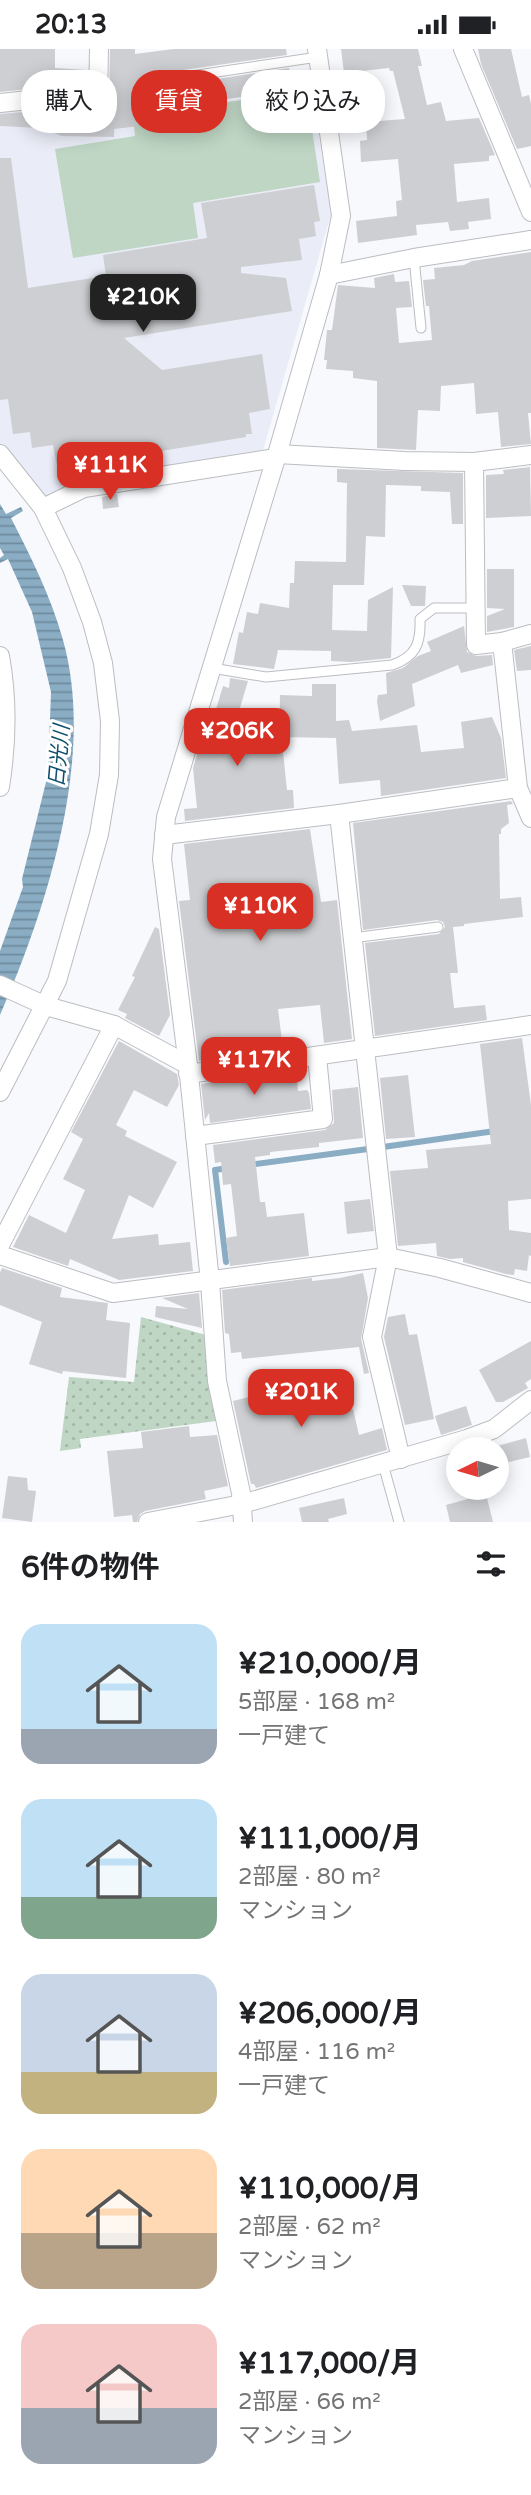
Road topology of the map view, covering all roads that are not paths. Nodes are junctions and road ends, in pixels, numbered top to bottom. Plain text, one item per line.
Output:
1 (99, 49) edge
2 (463, 49) edge
3 (317, 53) edge
4 (221, 70) edge
5 (0, 103) edge
6 (531, 212) edge
7 (531, 240) edge
8 (414, 258) junction
9 (329, 275) junction
10 (421, 328) dead end
11 (0, 454) edge
12 (531, 455) edge
13 (276, 456) junction
14 (474, 462) junction
15 (43, 508) junction
16 (476, 608) junction
17 (531, 634) edge
18 (502, 642) junction
19 (0, 656) edge
20 (212, 668) junction
21 (0, 787) edge
22 (518, 788) junction
23 (339, 814) junction
24 (531, 818) edge
25 (164, 835) junction
26 (438, 927) dead end
27 (352, 938) junction
28 (0, 985) edge
29 (43, 1005) junction
30 (114, 1025) junction
31 (531, 1025) edge
32 (364, 1049) junction
33 (317, 1056) junction
34 (188, 1069) junction
35 (0, 1093) edge
36 (195, 1136) junction
37 (0, 1245) edge
38 (0, 1255) edge
39 (388, 1257) junction
40 (211, 1282) junction
41 (531, 1293) edge
42 (529, 1403) edge
43 (401, 1459) junction
44 (383, 1464) junction
45 (242, 1504) junction
46 (148, 1522) edge
47 (243, 1522) edge
48 (399, 1522) edge

1 - 5 street
2 - 6 street
3 - 4 lane
3 - 9 street
7 - 8 street
8 - 9 street
8 - 10 lane
9 - 13 street
11 - 15 street
12 - 14 street
13 - 14 street
13 - 15 street
13 - 20 street
14 - 16 street
15 - 29 street
16 - 18 street
16 - 20 lane
17 - 18 street
18 - 22 street
19 - 21 street
20 - 25 street
22 - 23 street
22 - 24 street
23 - 25 street
23 - 27 street
25 - 34 street
26 - 27 lane
27 - 32 street
28 - 29 street
29 - 30 street
29 - 35 street
30 - 34 street
30 - 37 street
31 - 32 street
32 - 33 street
32 - 39 street
33 - 34 street
33 - 36 street
34 - 36 street
36 - 40 street
38 - 40 street
39 - 40 street
39 - 41 street
39 - 43 street
40 - 45 street
42 - 43 street
43 - 44 street
44 - 45 street
44 - 48 lane
45 - 46 street
45 - 47 street

